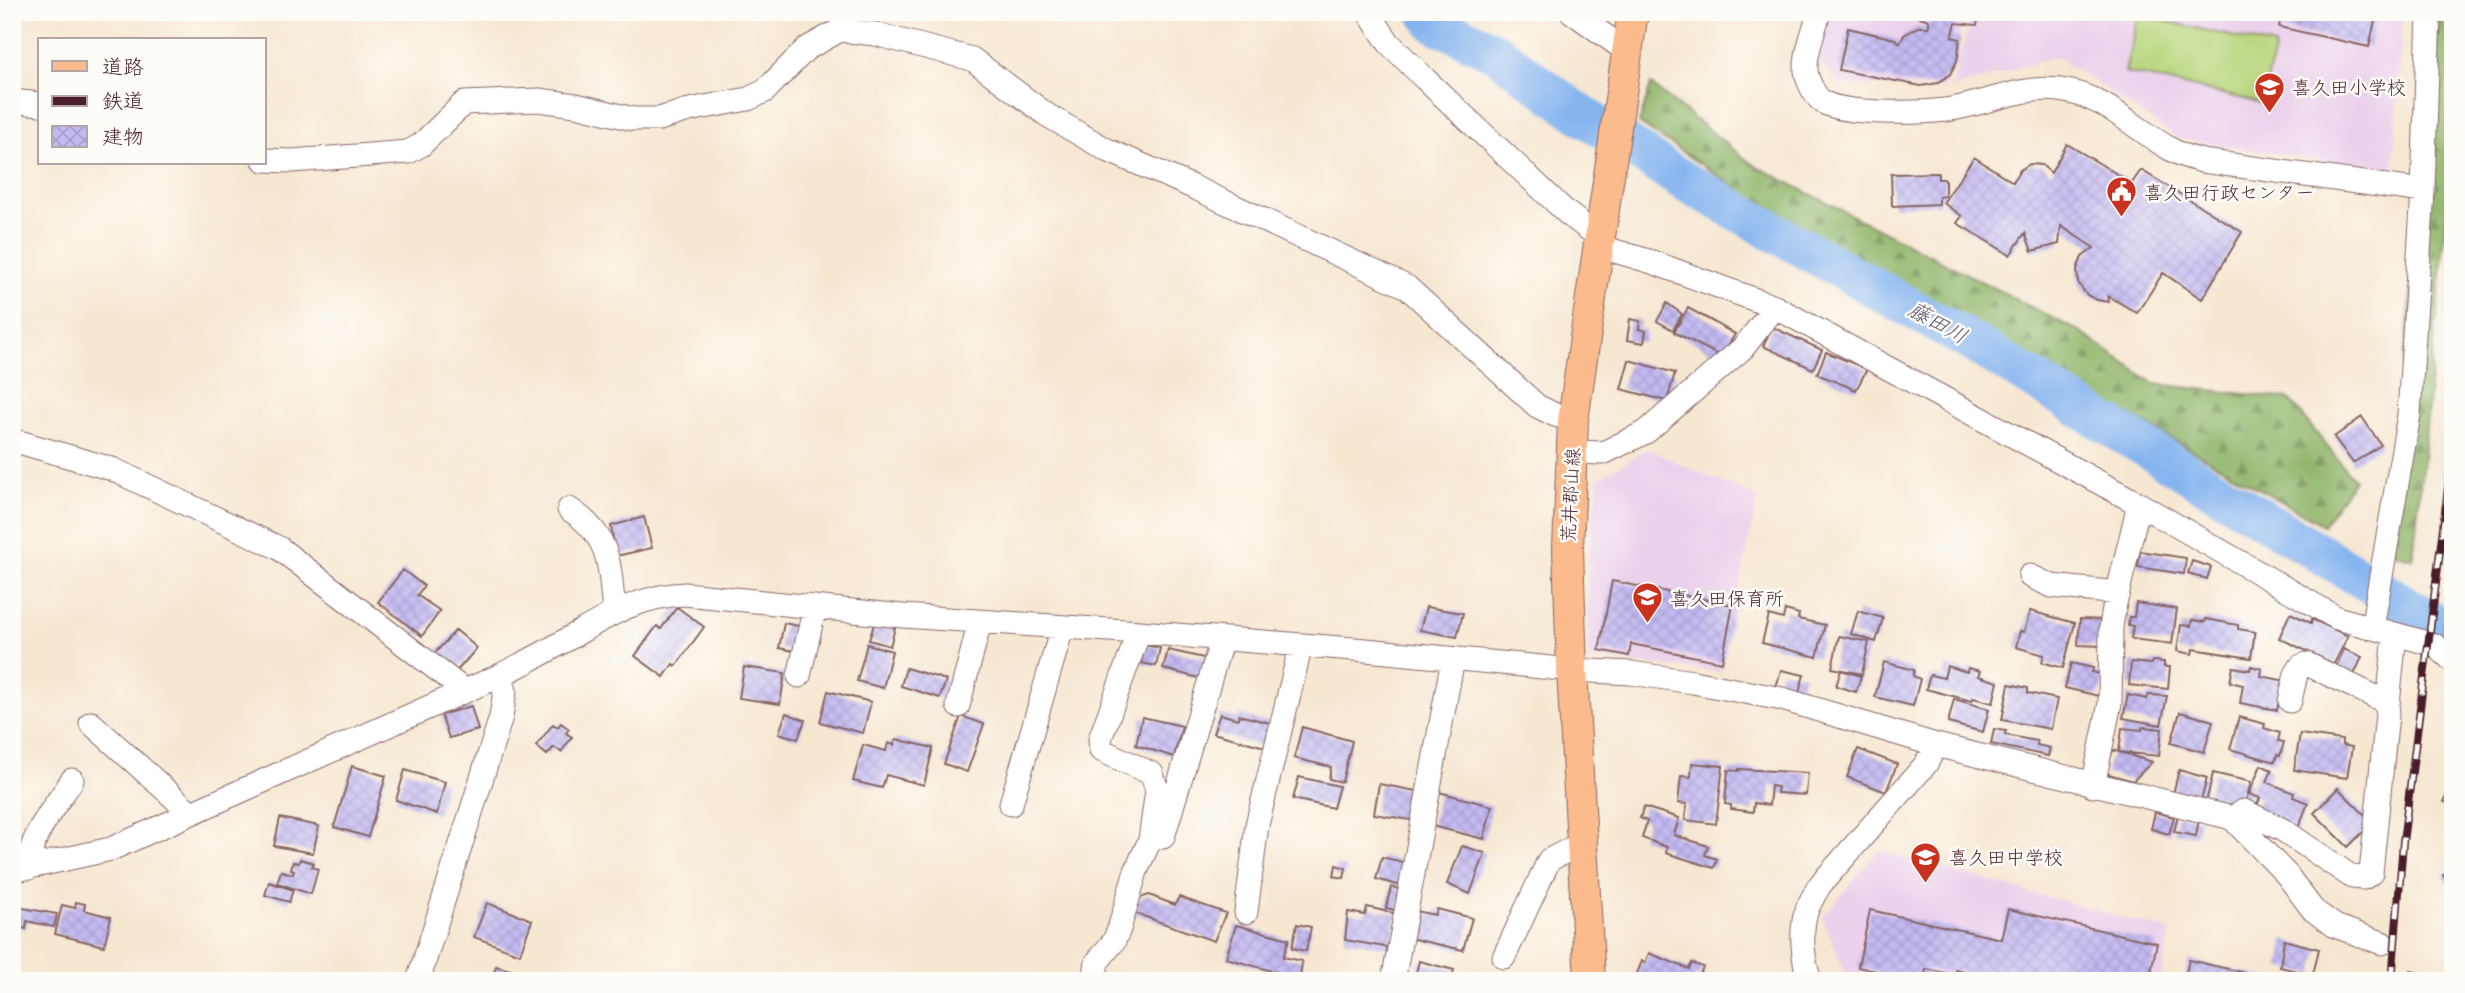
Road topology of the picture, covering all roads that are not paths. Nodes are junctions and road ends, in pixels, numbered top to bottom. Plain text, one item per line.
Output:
1 (1368, 12) edge
2 (1572, 12) edge
3 (1633, 12) edge
4 (1819, 12) edge
5 (2429, 12) edge
6 (1626, 64) junction
7 (12, 101) edge
8 (38, 104) edge
9 (266, 160) edge
10 (2423, 191) junction
11 (1600, 232) junction
12 (1775, 307) junction
13 (1573, 420) junction
14 (12, 440) edge
15 (1572, 452) junction
16 (2139, 504) junction
17 (569, 509) dead end
18 (2030, 576) dead end
19 (2118, 593) junction
20 (816, 607) junction
21 (614, 612) junction
22 (980, 622) junction
23 (1062, 628) junction
24 (2372, 628) junction
25 (1139, 632) junction
26 (2395, 635) junction
27 (1222, 639) junction
28 (1301, 645) junction
29 (1452, 659) junction
30 (2453, 662) edge
31 (1572, 670) junction
32 (501, 675) junction
33 (799, 676) dead end
34 (465, 691) junction
35 (2290, 701) dead end
36 (2388, 704) junction
37 (958, 706) dead end
38 (91, 723) dead end
39 (1936, 745) junction
40 (72, 780) dead end
41 (2093, 786) junction
42 (1011, 804) dead end
43 (191, 813) junction
44 (2232, 818) junction
45 (1582, 843) junction
46 (1159, 850) dead end
47 (20, 869) edge
48 (1246, 912) dead end
49 (2382, 943) dead end
50 (1504, 957) dead end
51 (1805, 977) edge
52 (418, 981) edge
53 (1094, 981) edge
54 (1393, 981) edge
55 (1590, 981) edge

1 - 11 street
2 - 6 street
3 - 6 main road, 荒井郡山線
4 - 10 street
5 - 10 street
6 - 11 main road, 荒井郡山線
7 - 8 street
9 - 13 street
10 - 24 street
11 - 12 street
11 - 13 main road, 荒井郡山線
12 - 15 street
12 - 16 street
13 - 15 main road, 荒井郡山線
14 - 34 street
15 - 31 main road, 荒井郡山線
16 - 19 street
16 - 24 street
17 - 21 street
18 - 19 street
19 - 41 street
20 - 21 street
20 - 22 street
20 - 33 street
21 - 32 street
22 - 23 street
22 - 37 street
23 - 25 street
23 - 42 street
24 - 26 street
25 - 27 street
25 - 53 street
26 - 30 street
26 - 36 street
27 - 28 street
27 - 46 street
28 - 29 street
28 - 48 street
29 - 31 street
29 - 54 street
31 - 39 street
31 - 45 main road, 荒井郡山線
32 - 34 street
32 - 52 street
34 - 43 street
35 - 36 street
36 - 44 street
38 - 43 street
39 - 41 street
39 - 51 street
40 - 47 street
41 - 44 street
43 - 47 street
44 - 49 street
45 - 50 street
45 - 55 main road, 荒井郡山線

